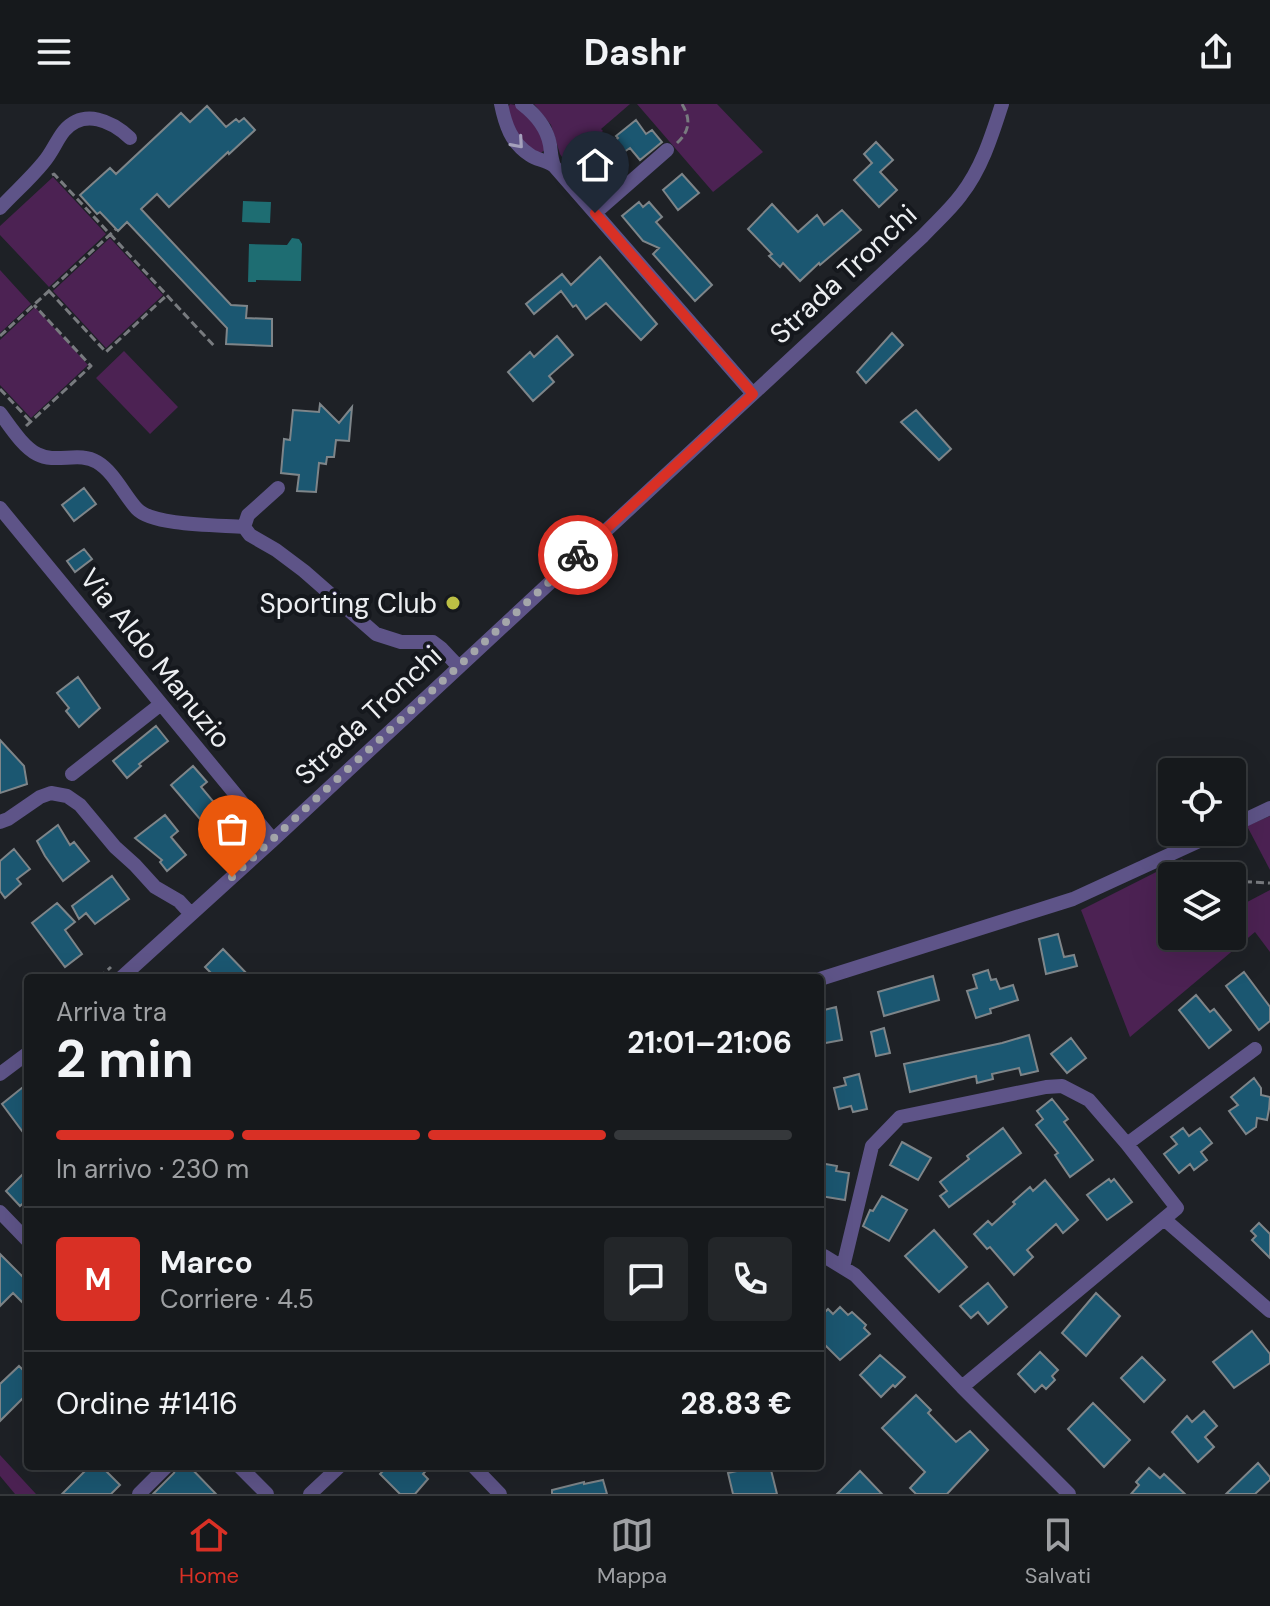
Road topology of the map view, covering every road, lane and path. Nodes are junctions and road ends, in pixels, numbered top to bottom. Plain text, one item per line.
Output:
1 (501, 104) edge
2 (522, 104) edge
3 (682, 104) edge
4 (1002, 104) edge
5 (130, 138) dead end
6 (667, 150) joint
7 (554, 166) junction
8 (47, 180) dead end
9 (0, 208) edge
10 (595, 213) junction
11 (116, 229) dead end
12 (110, 234) junction
13 (49, 291) junction
14 (167, 295) junction
15 (34, 305) junction
16 (0, 336) edge
17 (216, 348) dead end
18 (0, 389) edge
19 (753, 394) junction
20 (0, 413) edge
21 (31, 422) junction
22 (17, 434) junction
23 (278, 488) dead end
24 (0, 508) edge
25 (244, 527) junction
26 (458, 666) junction
27 (161, 704) junction
28 (72, 774) dead end
29 (1270, 808) edge
30 (1246, 819) edge
31 (3, 823) edge
32 (273, 840) junction
33 (1188, 846) edge
34 (1246, 882) edge
35 (1270, 883) edge
36 (191, 914) junction
37 (119, 960) dead end
38 (103, 974) edge
39 (125, 974) edge
40 (824, 978) edge
41 (1255, 1049) dead end
42 (24, 1056) edge
43 (0, 1074) edge
44 (1127, 1144) junction
45 (0, 1212) edge
46 (1164, 1219) junction
47 (24, 1237) edge
48 (824, 1256) edge
49 (843, 1267) junction
50 (1270, 1311) edge
51 (962, 1387) junction
52 (163, 1470) edge
53 (243, 1470) edge
54 (336, 1470) edge
55 (477, 1470) edge
56 (262, 1492) edge
57 (139, 1494) edge
58 (310, 1494) edge
59 (500, 1494) edge
60 (1069, 1494) edge

1 -> 7 street
2 - 7 street
3 - 6 path
4 - 19 street, Strada Tronchi
5 - 9 street
6 - 10 street
7 - 10 street
8 - 12 path
10 - 19 street
11 - 12 path
12 - 13 path
12 - 14 path
13 - 14 path
13 - 15 path
14 - 17 path
15 - 16 path
15 - 21 path
18 - 21 path
19 - 26 street, Strada Tronchi
20 - 22 street
21 - 22 path
22 - 25 street
23 - 25 street
24 - 27 street, Via Aldo Manuzio
25 - 26 street
26 - 32 street, Strada Tronchi
27 - 28 street
27 - 32 street, Via Aldo Manuzio
29 - 30 street
31 - 36 street
32 - 36 street, Strada Tronchi
33 - 40 street
34 - 35 path
36 - 39 street, Strada Tronchi
37 - 38 path
41 - 44 street
42 - 43 street
44 - 46 street
44 - 49 street
45 - 47 street
46 - 50 street
46 - 51 street
48 - 49 street
49 - 51 street
51 - 60 street
52 - 57 street
53 - 56 street
54 - 58 street
55 - 59 street

